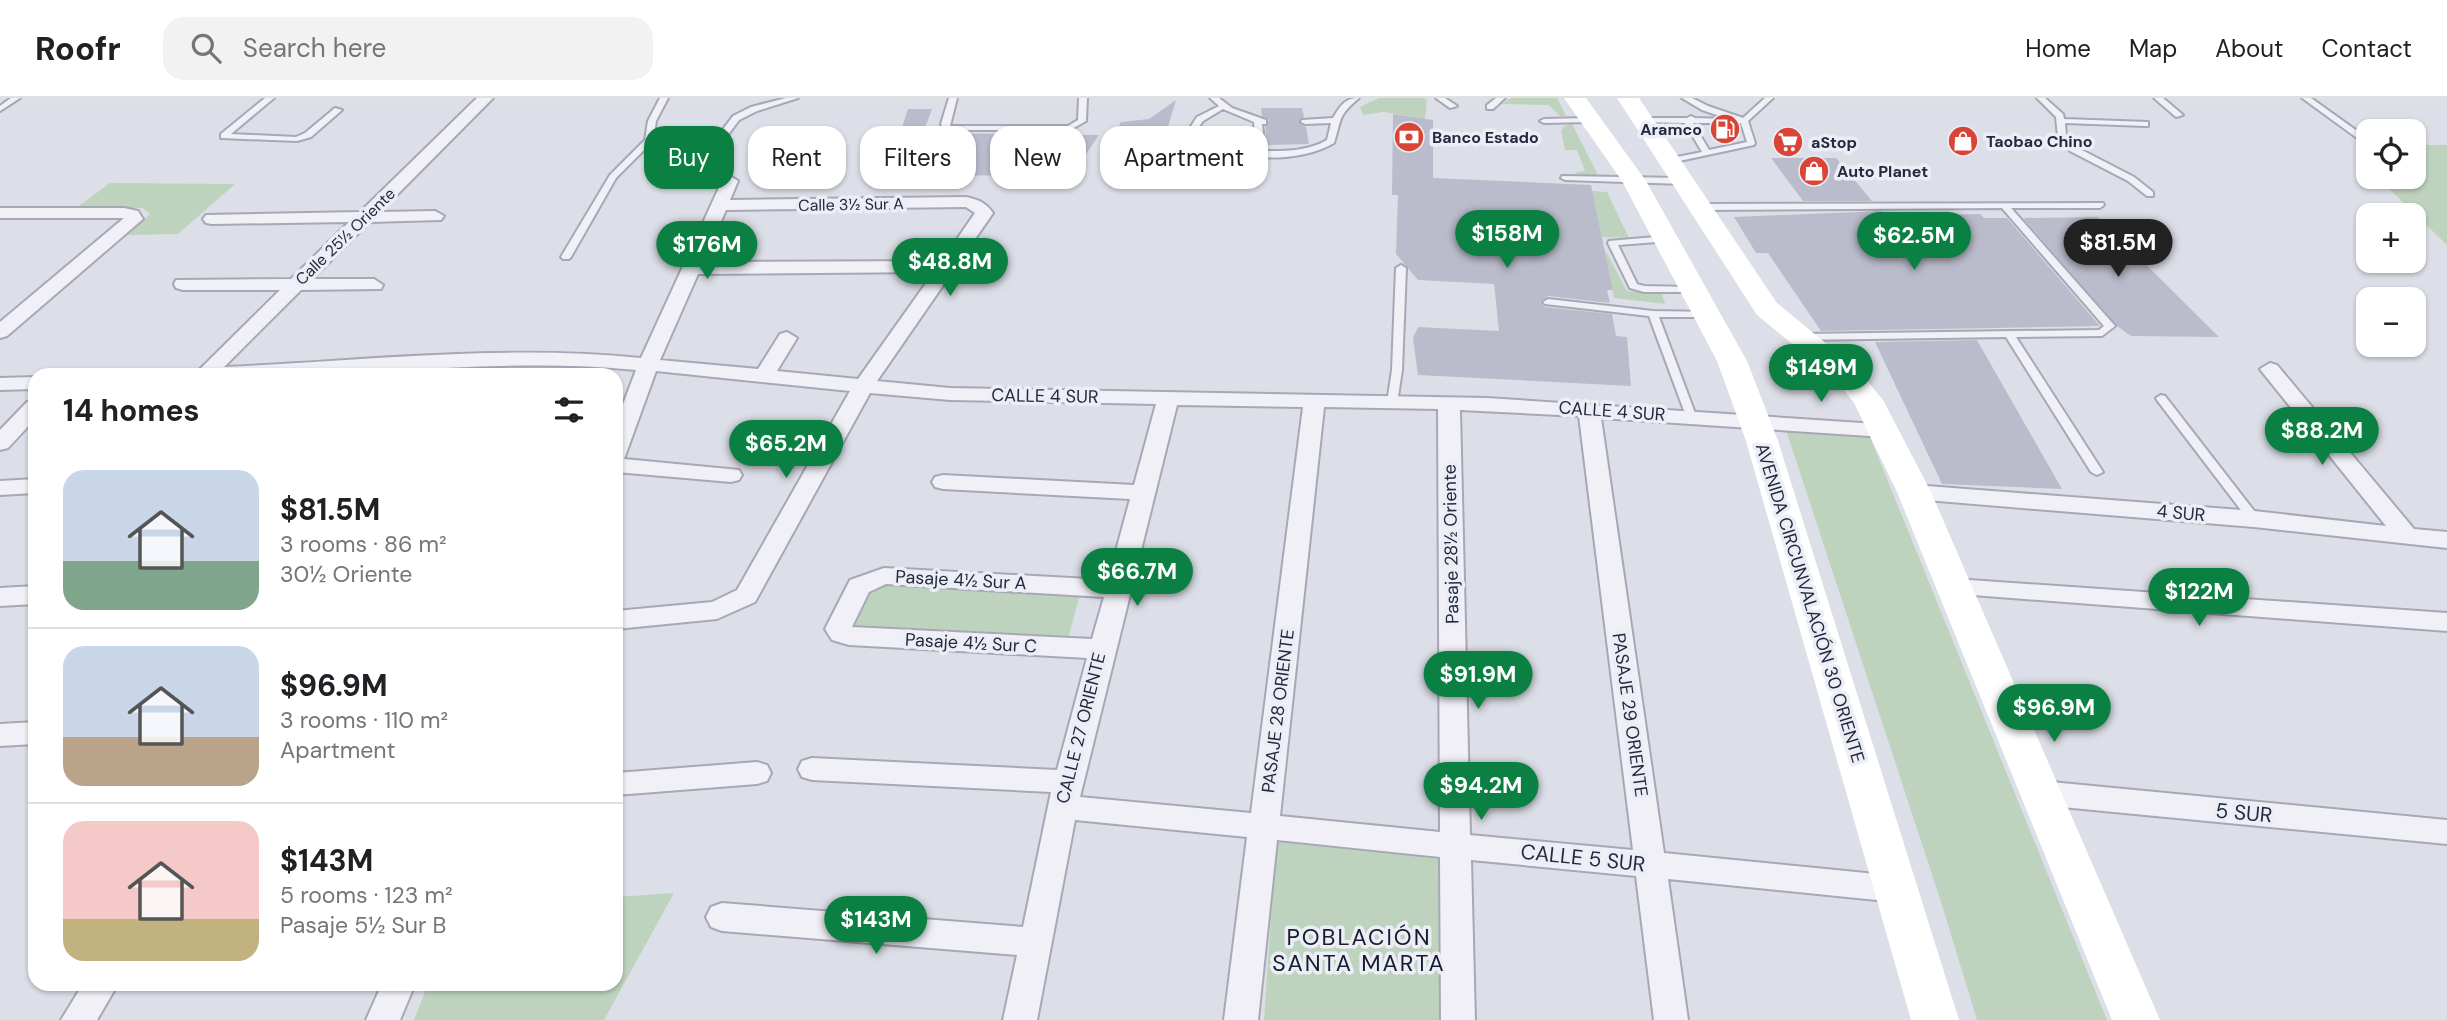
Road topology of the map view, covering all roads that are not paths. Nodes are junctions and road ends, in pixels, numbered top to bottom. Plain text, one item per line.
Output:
1 (16, 98) edge
2 (270, 98) edge
3 (486, 98) edge
4 (664, 98) edge
5 (794, 98) edge
6 (953, 98) edge
7 (1083, 98) edge
8 (1214, 98) edge
9 (1355, 98) edge
10 (1440, 98) edge
11 (1502, 98) edge
12 (1575, 98) edge
13 (1628, 98) edge
14 (1686, 98) edge
15 (1769, 98) edge
16 (2041, 98) edge
17 (2158, 98) edge
18 (2306, 98) edge
19 (1698, 104) junction
20 (1224, 106) junction
21 (1453, 106) dead end
22 (1490, 107) dead end
23 (0, 109) edge
24 (338, 110) dead end
25 (2179, 115) dead end
26 (1335, 120) junction
27 (1587, 120) junction
28 (1643, 120) junction
29 (1544, 121) dead end
30 (1744, 121) junction
31 (2063, 121) junction
32 (1305, 122) dead end
33 (1689, 123) junction
34 (2144, 124) dead end
35 (730, 126) edge
36 (1195, 126) edge
37 (1260, 126) edge
38 (2356, 133) edge
39 (1268, 151) edge
40 (1706, 152) junction
41 (1676, 171) junction
42 (1565, 178) dead end
43 (1634, 181) junction
44 (726, 189) edge
45 (2150, 194) dead end
46 (719, 205) junction
47 (2100, 205) dead end
48 (1700, 206) junction
49 (2006, 206) junction
50 (0, 213) edge
51 (28, 213) junction
52 (435, 216) dead end
53 (365, 217) junction
54 (212, 219) dead end
55 (0, 233) edge
56 (1667, 239) junction
57 (566, 257) dead end
58 (948, 266) junction
59 (692, 268) junction
60 (1401, 268) dead end
61 (183, 284) dead end
62 (296, 285) junction
63 (374, 285) dead end
64 (1754, 291) junction
65 (1697, 296) junction
66 (1548, 302) dead end
67 (1653, 314) junction
68 (0, 332) edge
69 (2009, 334) junction
70 (1797, 337) junction
71 (787, 338) dead end
72 (648, 365) junction
73 (212, 368) edge
74 (336, 368) edge
75 (2270, 369) dead end
76 (765, 374) junction
77 (28, 383) edge
78 (0, 384) edge
79 (864, 385) junction
80 (2161, 398) dead end
81 (1168, 399) junction
82 (1314, 402) junction
83 (1392, 403) junction
84 (1449, 403) junction
85 (1589, 410) junction
86 (28, 414) edge
87 (1691, 416) junction
88 (1755, 420) junction
89 (1884, 430) junction
90 (623, 434) edge
91 (0, 443) edge
92 (623, 466) edge
93 (2097, 472) dead end
94 (731, 475) dead end
95 (943, 482) dead end
96 (28, 486) edge
97 (0, 488) edge
98 (1914, 492) junction
99 (1143, 493) junction
100 (2254, 519) junction
101 (2408, 537) junction
102 (2447, 540) edge
103 (1955, 587) junction
104 (1118, 589) junction
105 (28, 595) edge
106 (0, 597) edge
107 (623, 619) edge
108 (2447, 622) edge
109 (841, 634) joint
110 (1100, 649) junction
111 (28, 733) edge
112 (0, 735) edge
113 (812, 769) dead end
114 (757, 773) dead end
115 (623, 783) edge
116 (2041, 793) junction
117 (1065, 794) junction
118 (1264, 826) junction
119 (2447, 832) edge
120 (1456, 845) junction
121 (1650, 865) junction
122 (1896, 889) junction
123 (722, 917) dead end
124 (1035, 942) junction
125 (97, 991) edge
126 (396, 991) edge
127 (78, 1020) edge
128 (383, 1020) edge
129 (1020, 1020) edge
130 (1241, 1020) edge
131 (1458, 1020) edge
132 (1671, 1020) edge
133 (1935, 1020) edge
134 (2136, 1020) edge

1 - 23 lane
2 - 24 lane
3 - 53 street, Calle 25½ Oriente
4 - 57 lane
5 - 35 lane
6 - 7 lane
8 - 20 lane
9 - 26 lane
10 - 21 lane
11 - 22 lane
12 - 27 main road, AVENIDA CIRCUNVALACIÓN 30 ORIENTE
13 - 28 main road
14 - 19 lane
15 - 30 lane
16 - 31 lane
17 - 25 lane
18 - 38 lane
19 - 30 lane
19 - 33 lane
20 - 36 lane
20 - 37 lane
26 - 32 lane
26 - 39 lane
27 - 29 lane
27 - 43 main road, AVENIDA CIRCUNVALACIÓN 30 ORIENTE
28 - 33 lane
28 - 41 main road
30 - 33 lane
30 - 40 lane
31 - 34 lane
31 - 45 lane
33 - 40 lane
40 - 41 lane
41 - 43 lane
41 - 48 main road
42 - 43 lane
43 - 56 main road, AVENIDA CIRCUNVALACIÓN 30 ORIENTE
44 - 46 street
46 - 58 street, Calle 3½ Sur A
46 - 59 street
47 - 49 lane
48 - 49 lane
48 - 64 main road
49 - 69 lane
50 - 51 street
51 - 55 street
51 - 68 street
52 - 53 street
53 - 54 street
53 - 62 street, Calle 25½ Oriente
56 - 65 main road, AVENIDA CIRCUNVALACIÓN 30 ORIENTE
56 - 65 lane
58 - 59 street
58 - 79 street
59 - 72 street
60 - 83 lane
61 - 62 street
62 - 63 street
62 - 73 street, Calle 25½ Oriente
64 - 65 main road
64 - 70 main road
65 - 67 lane
65 - 88 main road, AVENIDA CIRCUNVALACIÓN 30 ORIENTE
66 - 67 lane
67 - 87 lane
69 - 70 lane
69 - 93 lane
70 - 89 main road
71 - 76 street
72 - 74 street, CALLE 4 SUR
72 - 76 street, CALLE 4 SUR
72 - 90 street
75 - 101 street
76 - 79 street, CALLE 4 SUR
77 - 78 street
79 - 81 street, CALLE 4 SUR
79 - 107 street
80 - 100 lane
81 - 82 street, CALLE 4 SUR
81 - 99 street, CALLE 27 ORIENTE
82 - 83 street, CALLE 4 SUR
82 - 118 street, PASAJE 28 ORIENTE
83 - 84 street, CALLE 4 SUR
84 - 85 street, CALLE 4 SUR
84 - 120 street, Pasaje 28½ Oriente
85 - 87 street, CALLE 4 SUR
85 - 121 street, PASAJE 29 ORIENTE
86 - 91 street
87 - 88 street, CALLE 4 SUR
88 - 89 street, CALLE 4 SUR
88 - 122 main road, AVENIDA CIRCUNVALACIÓN 30 ORIENTE
89 - 98 main road
92 - 94 street
95 - 99 street
96 - 97 street
98 - 100 street, 4 SUR
98 - 103 main road
99 - 104 street, CALLE 27 ORIENTE
100 - 101 street, 4 SUR
101 - 102 street, 4 SUR
103 - 108 street
103 - 116 main road
104 - 109 street, Pasaje 4½ Sur A
104 - 110 street, CALLE 27 ORIENTE
105 - 106 street
109 - 110 street, Pasaje 4½ Sur C
110 - 117 street, CALLE 27 ORIENTE
111 - 112 street
113 - 117 street, CALLE 5 SUR
114 - 115 street
116 - 119 street, 5 SUR
116 - 134 main road
117 - 118 street, CALLE 5 SUR
117 - 124 street, CALLE 27 ORIENTE
118 - 120 street, CALLE 5 SUR
118 - 130 street, PASAJE 28 ORIENTE
120 - 121 street, CALLE 5 SUR
120 - 131 street, Pasaje 28½ Oriente
121 - 122 street, CALLE 5 SUR
121 - 132 street, PASAJE 29 ORIENTE
122 - 133 main road, AVENIDA CIRCUNVALACIÓN 30 ORIENTE
123 - 124 street
124 - 129 street, CALLE 27 ORIENTE
125 - 127 street
126 - 128 street

